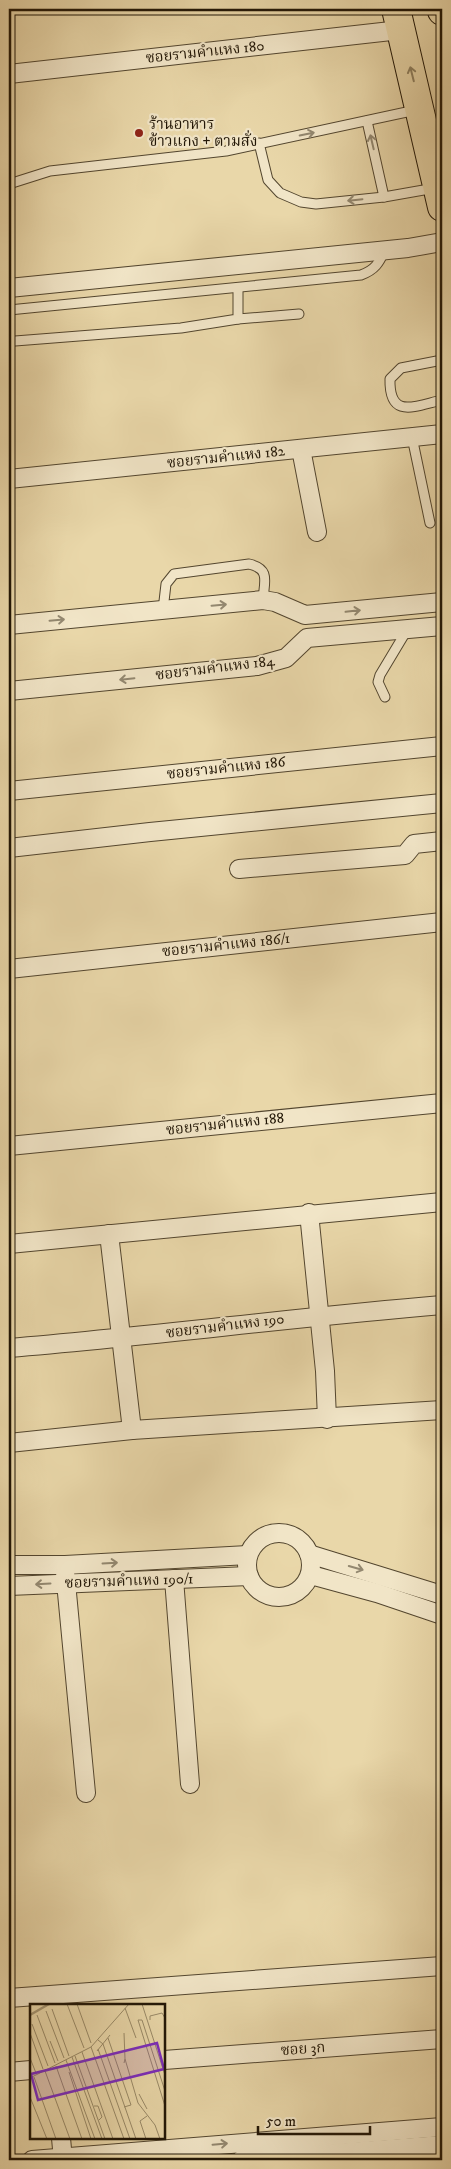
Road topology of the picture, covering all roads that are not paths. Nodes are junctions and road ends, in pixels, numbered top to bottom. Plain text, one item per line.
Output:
1 (398, 19) edge
2 (9, 74) edge
3 (420, 109) junction
4 (367, 121) junction
5 (259, 143) junction
6 (9, 184) edge
7 (384, 197) junction
8 (440, 197) edge
9 (442, 242) edge
10 (385, 250) junction
11 (9, 288) edge
12 (238, 288) junction
13 (9, 310) edge
14 (299, 314) dead end
15 (238, 319) junction
16 (15, 342) dead end
17 (442, 360) edge
18 (442, 400) edge
19 (442, 434) edge
20 (412, 437) junction
21 (300, 450) junction
22 (9, 480) edge
23 (430, 523) dead end
24 (317, 532) dead end
25 (263, 600) junction
26 (442, 602) edge
27 (412, 605) junction
28 (163, 610) junction
29 (304, 616) junction
30 (9, 624) edge
31 (442, 626) edge
32 (411, 629) junction
33 (306, 638) junction
34 (9, 691) edge
35 (385, 697) dead end
36 (442, 746) edge
37 (9, 791) edge
38 (442, 803) edge
39 (442, 841) edge
40 (9, 848) edge
41 (239, 869) dead end
42 (442, 922) edge
43 (9, 969) edge
44 (442, 1103) edge
45 (9, 1146) edge
46 (442, 1202) edge
47 (309, 1213) junction
48 (109, 1234) junction
49 (9, 1244) edge
50 (442, 1305) edge
51 (320, 1316) junction
52 (120, 1338) junction
53 (9, 1348) edge
54 (442, 1410) edge
55 (327, 1419) junction
56 (132, 1430) junction
57 (9, 1443) edge
58 (309, 1554) junction
59 (248, 1555) junction
60 (65, 1565) junction
61 (9, 1566) edge
62 (249, 1576) junction
63 (310, 1576) junction
64 (174, 1579) junction
65 (66, 1583) junction
66 (9, 1586) edge
67 (442, 1595) edge
68 (441, 1611) edge
69 (190, 1784) dead end
70 (86, 1793) dead end
71 (442, 1966) edge
72 (9, 1998) edge
73 (52, 2000) edge
74 (442, 2039) edge
75 (165, 2060) edge
76 (30, 2070) edge
77 (9, 2072) edge
78 (442, 2127) edge
79 (61, 2139) edge
80 (442, 2145) edge
81 (181, 2154) edge
82 (63, 2159) edge
83 (32, 2160) edge
84 (241, 2160) edge

1 - 2 street, ซอยรามคำแหง 180
3 -> 1 main road
3 - 4 lane
3 - 8 main road
5 -> 4 lane
7 -> 4 lane
5 - 6 lane
7 -> 5 lane
7 - 8 lane
9 - 10 street
10 - 11 street
10 - 12 lane
12 - 13 lane
12 - 15 lane
14 - 15 lane
15 - 16 lane
17 - 18 lane
19 - 20 street, ซอยรามคำแหง 182
20 - 21 street, ซอยรามคำแหง 182
20 - 23 lane
21 - 22 street, ซอยรามคำแหง 182
21 - 24 street
28 -> 25 street
25 - 28 lane
25 - 29 street
26 - 27 street
29 -> 27 street
27 - 32 street
30 -> 28 street
29 - 33 street
31 - 32 street
32 - 33 street
32 - 35 lane
33 -> 34 street, ซอยรามคำแหง 184
36 - 37 street, ซอยรามคำแหง 186
38 - 40 street
39 - 41 street
42 - 43 street, ซอยรามคำแหง 186/1
44 - 45 street, ซอยรามคำแหง 188
46 - 47 street
47 - 48 street
47 - 51 street
48 - 49 street
48 - 52 street
50 - 51 street, ซอยรามคำแหง 190
51 - 52 street, ซอยรามคำแหง 190
51 - 55 street
52 - 53 street, ซอยรามคำแหง 190
52 - 56 street
54 - 55 street
55 - 56 street
56 - 57 street
58 - 59 street
58 - 63 street
58 -> 67 street
60 -> 59 street, ซอยรามคำแหง 190/1
59 - 62 street
60 - 61 street, ซอยรามคำแหง 190/1
60 - 65 street
62 - 63 street
62 - 64 street, ซอยรามคำแหง 190/1
63 - 68 street
64 - 65 street, ซอยรามคำแหง 190/1
64 - 69 street
65 -> 66 street, ซอยรามคำแหง 190/1
65 - 70 street
71 - 73 street
72 - 73 street
74 - 75 street, ซอย 3ก
76 - 77 street
81 -> 78 street
79 - 82 street
80 - 84 street
81 - 82 street
82 - 83 street

